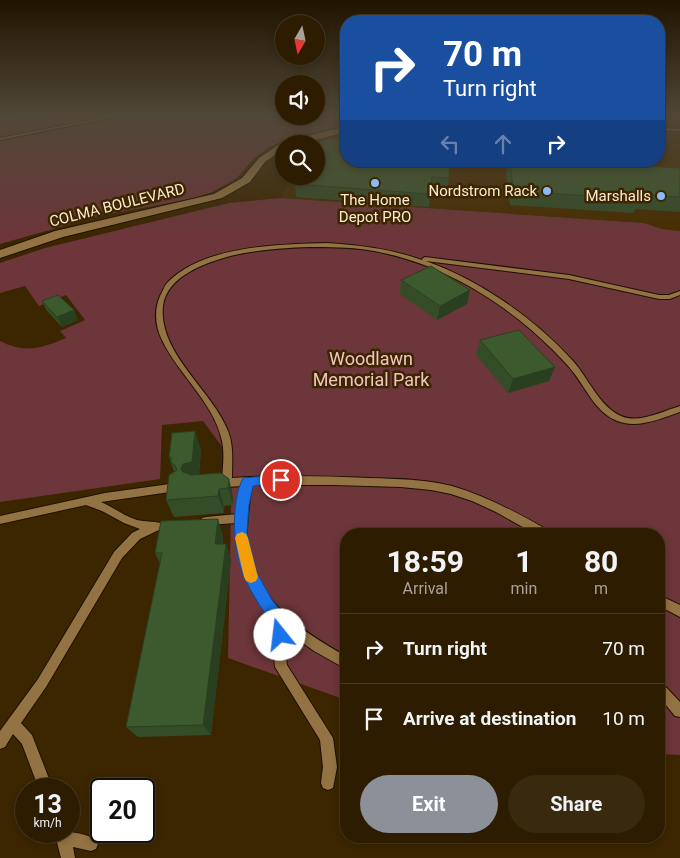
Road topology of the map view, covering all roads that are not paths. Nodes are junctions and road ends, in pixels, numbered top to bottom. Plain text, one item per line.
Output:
1 (267, 155) edge
2 (0, 254) edge
3 (398, 254) junction
4 (680, 293) edge
5 (680, 408) edge
6 (248, 481) junction
7 (227, 483) junction
8 (210, 484) edge
9 (177, 487) edge
10 (85, 502) junction
11 (241, 518) junction
12 (0, 520) edge
13 (199, 522) edge
14 (534, 528) edge
15 (665, 603) edge
16 (680, 611) edge
17 (281, 621) junction
18 (340, 660) edge
19 (665, 695) edge
20 (680, 711) edge
21 (14, 725) junction
22 (0, 742) edge
23 (42, 778) edge
24 (328, 783) dead end
25 (80, 840) edge
26 (64, 843) edge
27 (92, 844) dead end
28 (68, 858) edge

1 - 2 street, COLMA BOULEVARD
3 - 4 lane
3 - 5 lane
3 - 7 lane
6 - 7 lane
6 - 11 lane
6 - 14 lane
7 - 8 lane
9 - 10 lane
10 - 12 lane
10 - 21 lane
11 - 13 lane
11 - 17 lane
15 - 16 lane
17 - 18 lane
17 - 24 lane
19 - 20 lane
21 - 22 lane
21 - 23 lane
25 - 27 lane
26 - 28 lane

